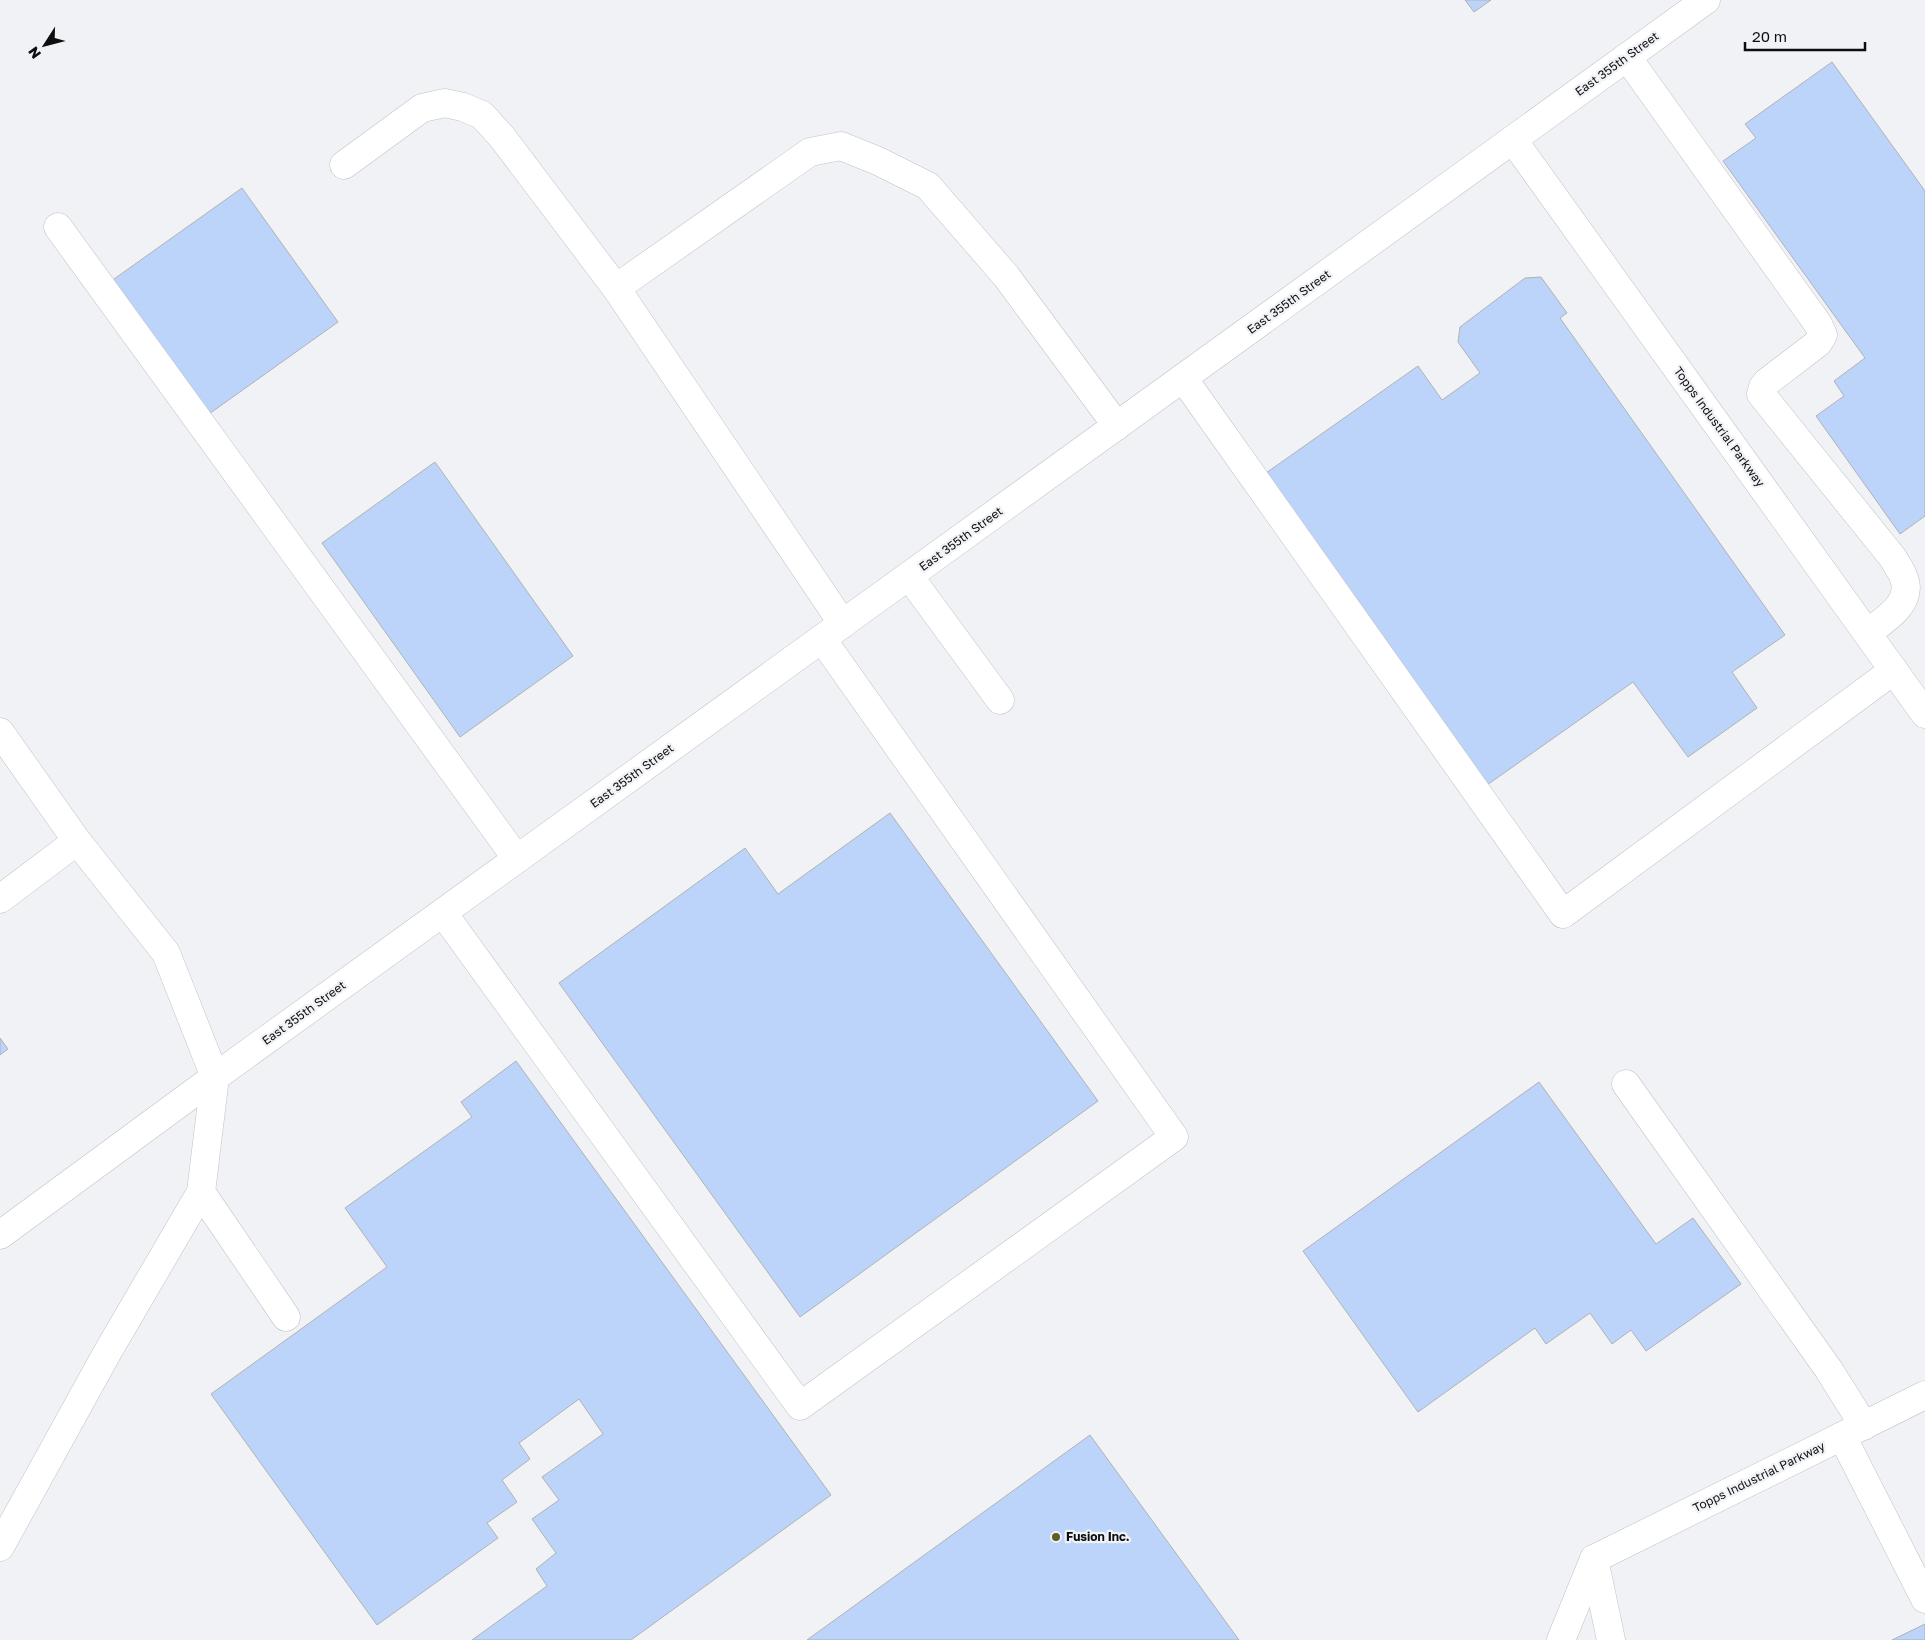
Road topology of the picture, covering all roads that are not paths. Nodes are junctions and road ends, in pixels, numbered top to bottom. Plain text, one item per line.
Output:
1 (1700, 2) edge
2 (1627, 57) junction
3 (1513, 140) junction
4 (344, 166) dead end
5 (58, 228) dead end
6 (616, 288) junction
7 (1183, 378) junction
8 (1117, 426) junction
9 (909, 576) junction
10 (832, 632) junction
11 (1867, 633) junction
12 (1894, 670) junction
13 (1000, 700) dead end
14 (1925, 714) edge
15 (0, 732) edge
16 (77, 841) junction
17 (518, 859) junction
18 (0, 898) edge
19 (442, 913) junction
20 (215, 1078) junction
21 (1626, 1084) dead end
22 (201, 1192) junction
23 (0, 1235) edge
24 (286, 1317) dead end
25 (1925, 1395) edge
26 (1853, 1431) junction
27 (0, 1547) edge
28 (1594, 1559) junction
29 (1925, 1599) edge
30 (1561, 1640) edge
31 (1611, 1640) edge

1 - 2 street, East 355th Street
2 - 3 street, East 355th Street
2 - 11 street
3 - 7 street, East 355th Street
3 - 11 street, Topps Industrial Parkway
4 - 6 street
5 - 17 street
6 - 8 street
6 - 10 street
7 - 8 street, East 355th Street
7 - 12 street
8 - 9 street, East 355th Street
9 - 10 street, East 355th Street
9 - 13 street
10 - 17 street, East 355th Street
10 - 19 street
11 - 12 street, Topps Industrial Parkway
12 - 14 street, Topps Industrial Parkway
15 - 16 street
16 - 18 street
16 - 20 street
17 - 19 street, East 355th Street
19 - 20 street, East 355th Street
20 - 22 street
20 - 23 street, East 355th Street
21 - 26 street
22 - 24 street
22 - 27 street
25 - 26 street, Topps Industrial Parkway
26 - 28 street, Topps Industrial Parkway
26 - 29 street
28 - 30 street
28 - 31 street

